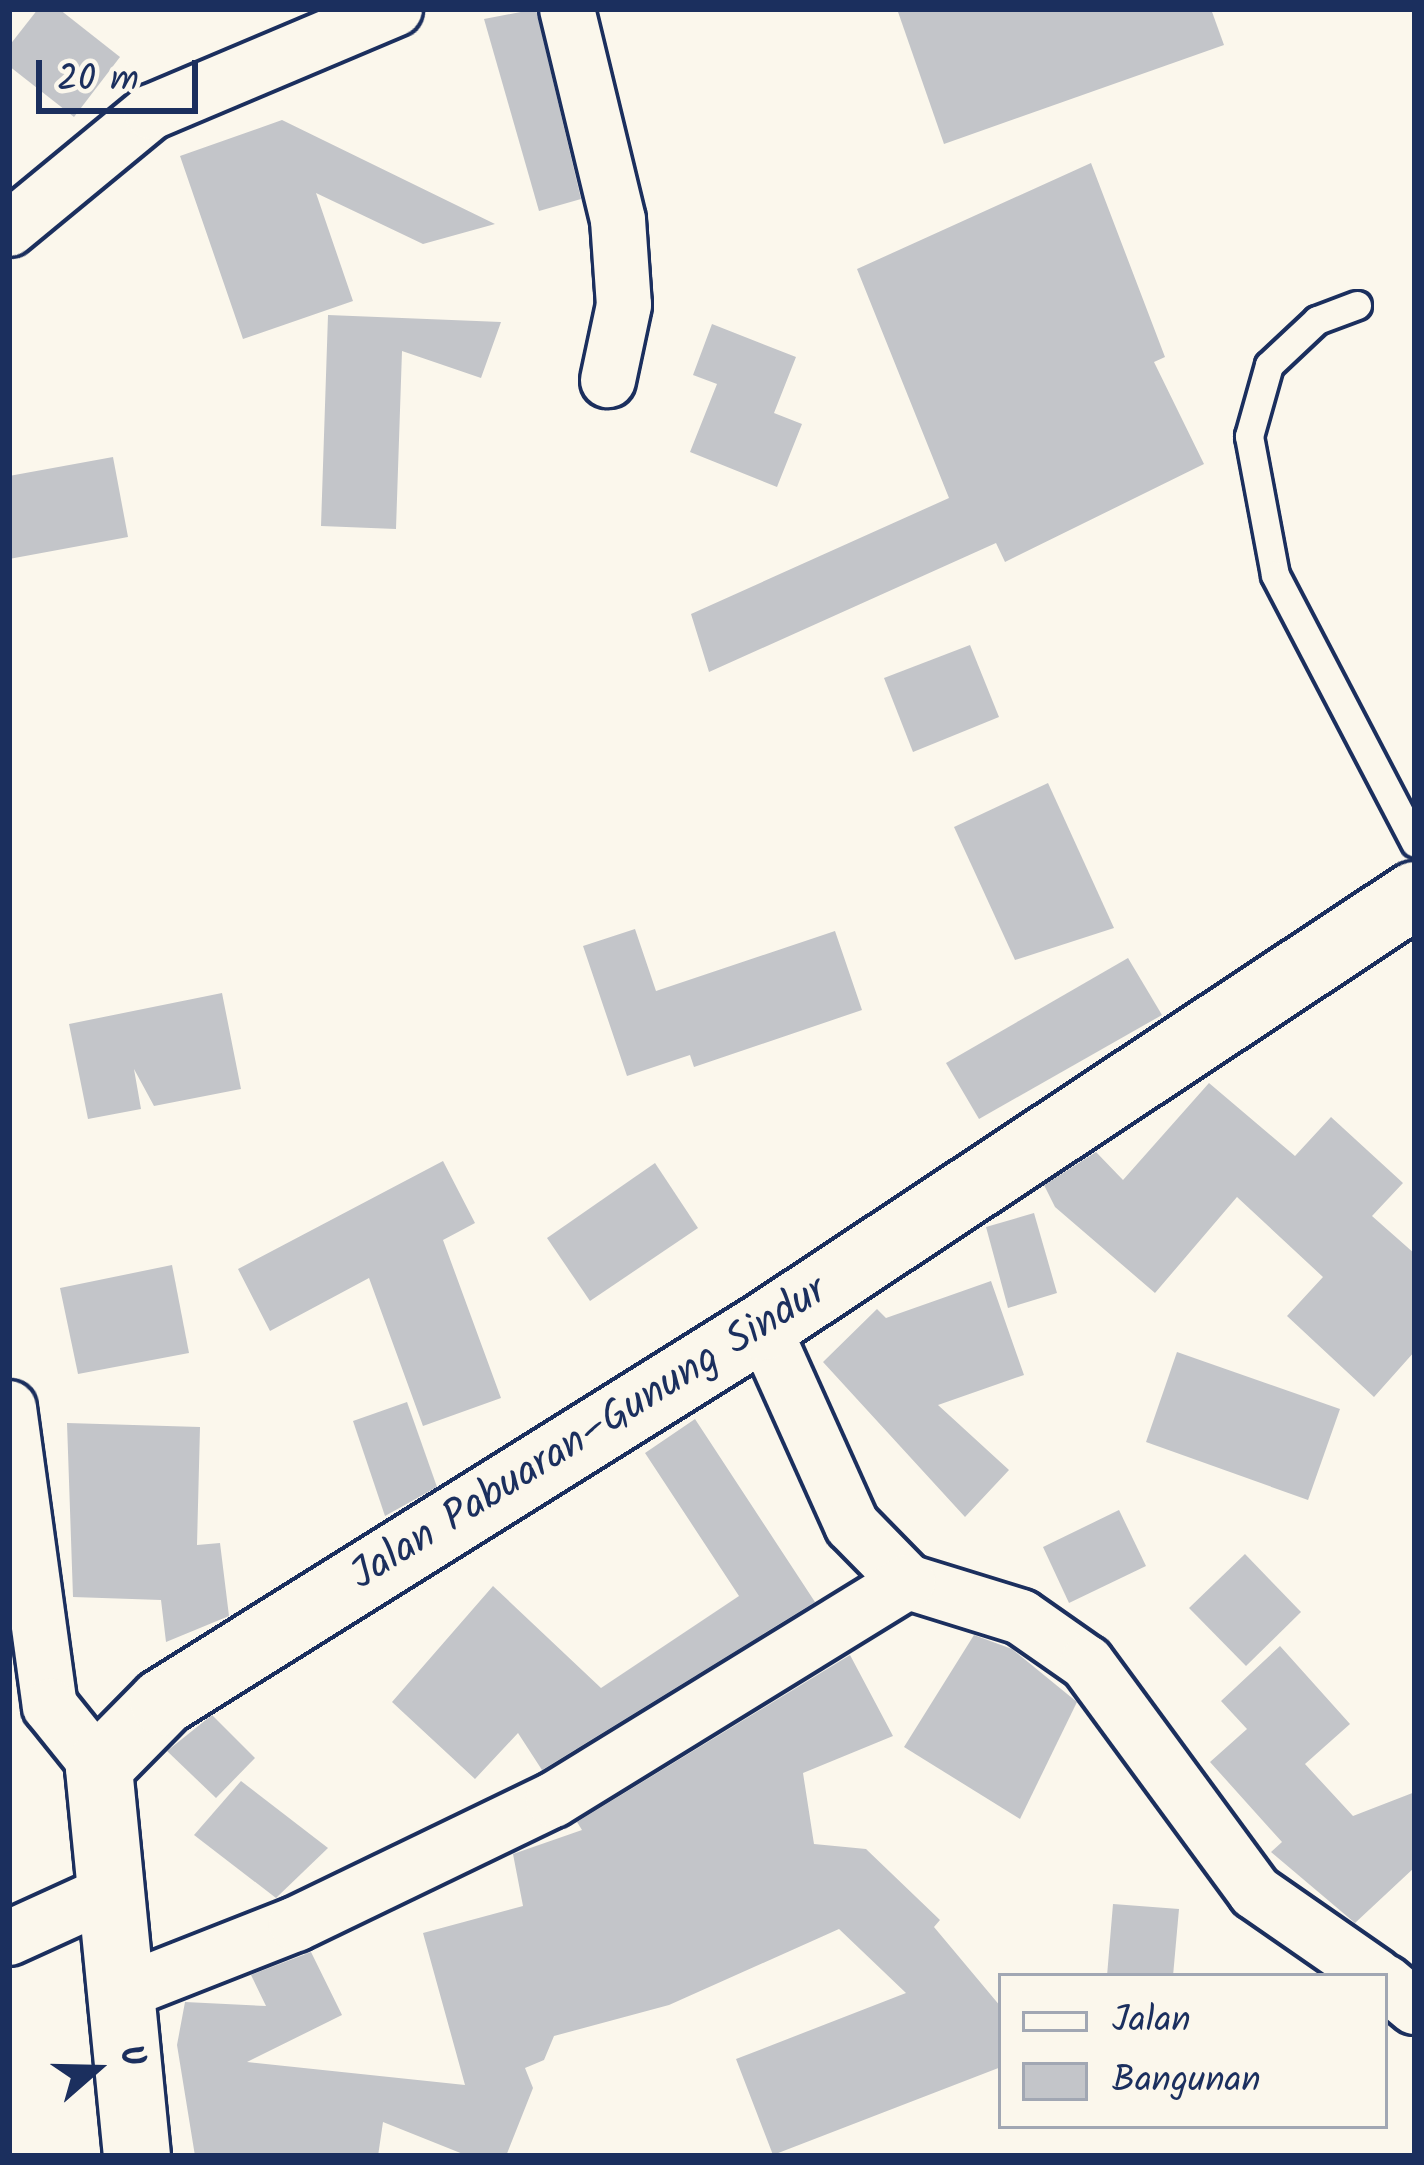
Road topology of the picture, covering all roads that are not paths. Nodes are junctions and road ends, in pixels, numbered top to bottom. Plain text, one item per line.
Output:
1 (394, 9) edge
2 (567, 9) edge
3 (9, 229) edge
4 (1357, 305) dead end
5 (608, 380) dead end
6 (1415, 843) edge
7 (1415, 895) edge
8 (763, 1327) junction
9 (9, 1408) edge
10 (908, 1582) junction
11 (99, 1767) junction
12 (110, 1892) junction
13 (9, 1938) edge
14 (1372, 1973) edge
15 (1388, 1984) edge
16 (118, 1994) junction
17 (1415, 2007) edge
18 (137, 2156) edge

1 - 3 street
2 - 5 street
4 - 6 lane
7 - 8 street, Jalan Pabuaran–Gunung Sindur
8 - 10 street
8 - 11 street, Jalan Pabuaran–Gunung Sindur
9 - 11 street
10 - 14 street
10 - 16 street
11 - 12 street
12 - 13 street
12 - 16 street
15 - 17 street
16 - 18 street

